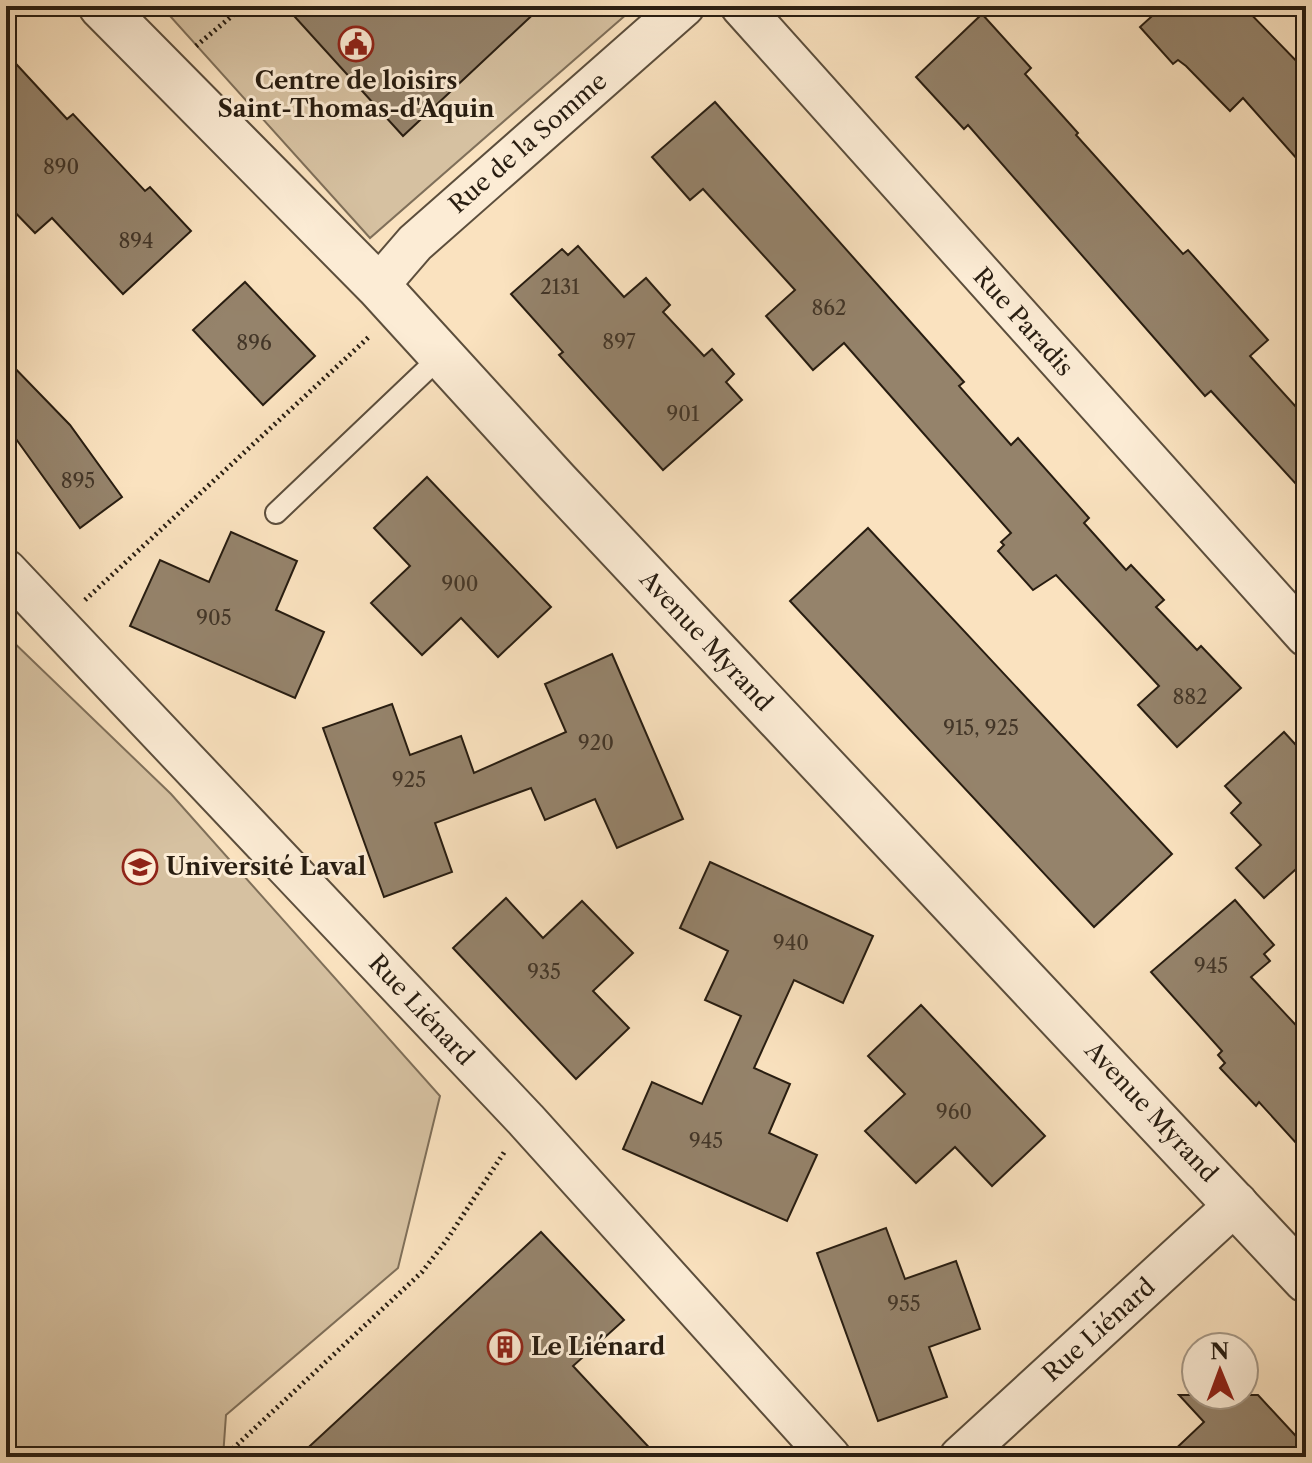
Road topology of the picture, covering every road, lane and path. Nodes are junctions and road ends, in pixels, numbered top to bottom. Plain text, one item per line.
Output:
1 (101, 6) edge
2 (244, 6) edge
3 (684, 6) edge
4 (741, 6) edge
5 (167, 71) junction
6 (378, 286) junction
7 (440, 357) junction
8 (276, 513) dead end
9 (6, 570) edge
10 (56, 624) junction
11 (1306, 636) edge
12 (526, 1120) junction
13 (1237, 1203) junction
14 (1306, 1280) edge
15 (224, 1457) edge
16 (830, 1457) edge
17 (960, 1457) edge

1 - 5 street, Avenue Myrand
2 - 5 path
3 - 6 street, Rue de la Somme
4 - 11 street, Rue Paradis
5 - 6 street, Avenue Myrand
6 - 7 street, Avenue Myrand
6 - 10 path
7 - 8 lane
7 - 13 street, Avenue Myrand
9 - 10 street, Rue Liénard
10 - 12 street, Rue Liénard
12 - 15 path
12 - 16 street, Rue Liénard
13 - 14 street, Avenue Myrand
13 - 17 street, Rue Liénard

